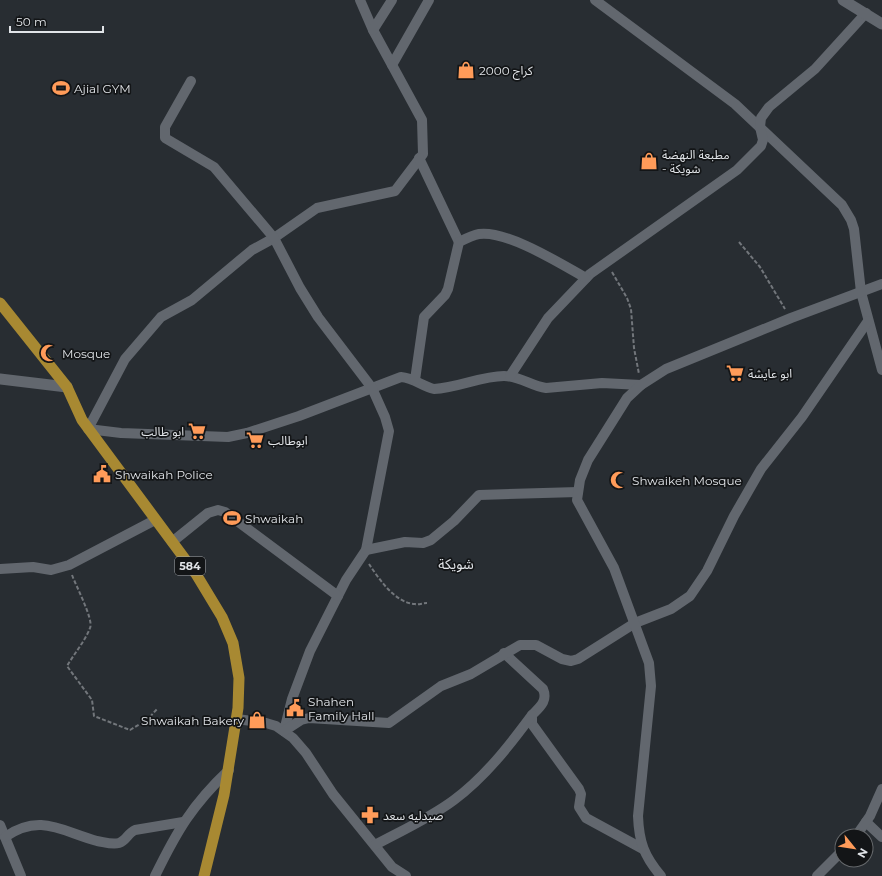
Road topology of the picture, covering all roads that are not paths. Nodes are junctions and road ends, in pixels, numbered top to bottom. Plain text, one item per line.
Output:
1 (360, 0) edge
2 (392, 0) edge
3 (429, 0) edge
4 (595, 0) edge
5 (844, 0) edge
6 (866, 13) junction
7 (882, 24) edge
8 (373, 30) junction
9 (392, 65) junction
10 (191, 81) dead end
11 (760, 127) junction
12 (419, 158) junction
13 (274, 238) junction
14 (459, 242) junction
15 (586, 278) junction
16 (882, 284) edge
17 (861, 292) junction
18 (0, 303) edge
19 (868, 321) junction
20 (882, 370) edge
21 (510, 376) junction
22 (0, 379) edge
23 (415, 380) junction
24 (641, 385) junction
25 (67, 387) junction
26 (372, 388) junction
27 (88, 429) junction
28 (578, 492) junction
29 (155, 520) junction
30 (172, 542) junction
31 (364, 553) junction
32 (0, 569) edge
33 (338, 596) junction
34 (635, 623) junction
35 (504, 653) junction
36 (532, 715) junction
37 (237, 719) junction
38 (284, 731) junction
39 (229, 770) junction
40 (882, 788) edge
41 (183, 822) junction
42 (866, 822) junction
43 (0, 825) edge
44 (862, 828) edge
45 (5, 837) junction
46 (882, 837) edge
47 (375, 845) junction
48 (643, 850) junction
49 (834, 859) edge
50 (21, 876) edge
51 (155, 876) edge
52 (204, 876) edge
53 (406, 876) edge
54 (661, 876) edge
55 (817, 876) edge

1 - 8 street
2 - 8 street
3 - 9 street
4 - 11 street
5 - 6 street
6 - 7 street
6 - 11 street
8 - 9 street
9 - 12 street
10 - 13 street
11 - 15 street
11 - 17 street
12 - 13 street
12 - 14 street
13 - 26 street
13 - 27 street
14 - 15 street
14 - 23 street
15 - 21 street
16 - 17 street
17 - 19 street
17 - 24 street
18 - 25 main road, 584
19 - 20 street
19 - 34 street
21 - 23 street
21 - 24 street
22 - 25 street
23 - 26 street
24 - 28 street
25 - 27 main road, 584
26 - 27 street
26 - 31 street
27 - 29 main road, 584
28 - 31 street
28 - 34 street
29 - 30 main road, 584
29 - 32 street
30 - 33 street
30 - 37 main road, 584
31 - 33 street
33 - 38 street
34 - 35 street
34 - 48 street
35 - 36 street
35 - 38 street
36 - 47 street
36 - 48 street
37 - 38 street
37 - 39 main road, 584
38 - 47 street
39 - 41 street
39 - 52 main road, 584
40 - 42 street
41 - 45 street
41 - 51 street
42 - 44 street
42 - 46 street
43 - 45 street
45 - 50 street
47 - 53 street
48 - 54 street
49 - 55 street

